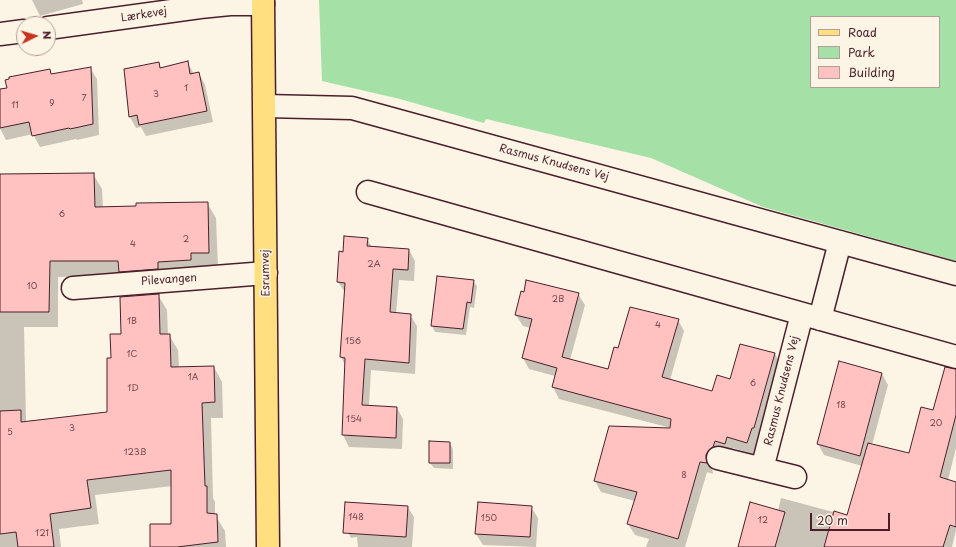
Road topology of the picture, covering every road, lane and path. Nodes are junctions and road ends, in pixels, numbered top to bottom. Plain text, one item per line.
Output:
1 (263, 2) edge
2 (56, 27) edge
3 (16, 32) edge
4 (0, 34) edge
5 (265, 106) junction
6 (368, 192) dead end
7 (840, 242) junction
8 (266, 273) junction
9 (956, 274) edge
10 (73, 288) dead end
11 (811, 317) junction
12 (956, 357) edge
13 (718, 458) dead end
14 (762, 469) junction
15 (795, 477) dead end
16 (268, 547) edge

1 - 2 street, Lærkevej
1 - 5 main road, Esrumvej
3 - 4 street
5 - 7 street, Rasmus Knudsens Vej
5 - 8 main road, Esrumvej
6 - 11 street
7 - 9 street, Rasmus Knudsens Vej
7 - 11 street, Rasmus Knudsens Vej
8 - 10 street, Pilevangen
8 - 16 main road, Esrumvej
11 - 12 street
11 - 14 street, Rasmus Knudsens Vej
13 - 14 street
14 - 15 street

